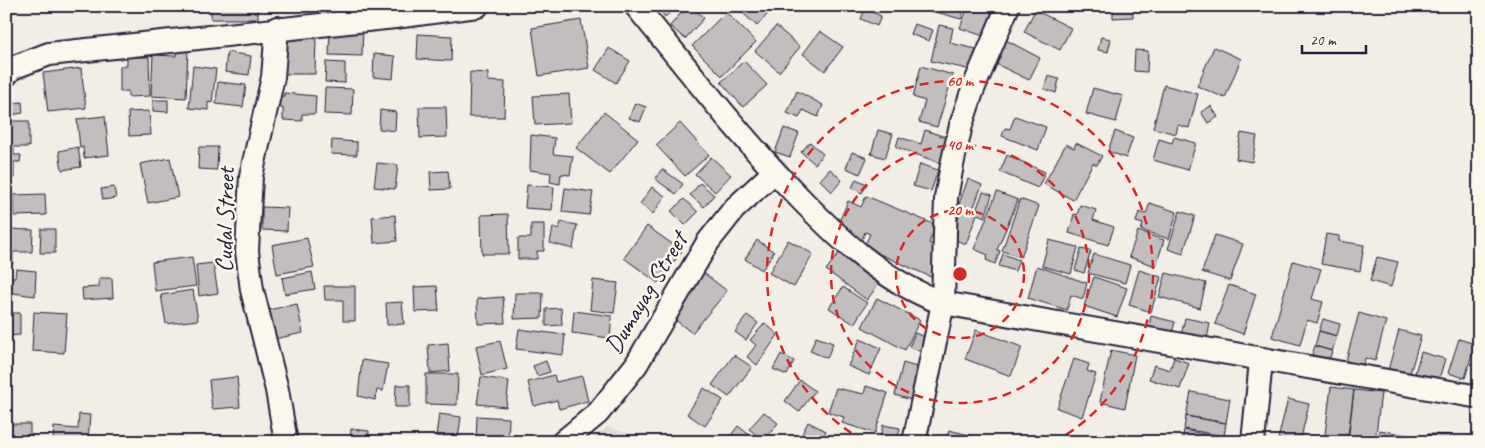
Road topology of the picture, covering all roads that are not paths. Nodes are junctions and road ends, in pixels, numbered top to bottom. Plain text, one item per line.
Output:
1 (477, 6) edge
2 (636, 6) edge
3 (1008, 6) edge
4 (277, 28) junction
5 (6, 75) edge
6 (774, 172) junction
7 (943, 303) junction
8 (1261, 361) junction
9 (1479, 398) edge
10 (286, 442) edge
11 (563, 442) edge
12 (914, 442) edge
13 (1253, 442) edge

1 - 4 street
2 - 6 street
3 - 7 street
4 - 5 street
4 - 10 street, Cudal Street
6 - 7 street
6 - 11 street, Dumayag Street
7 - 8 street
7 - 12 street
8 - 9 street
8 - 13 street

